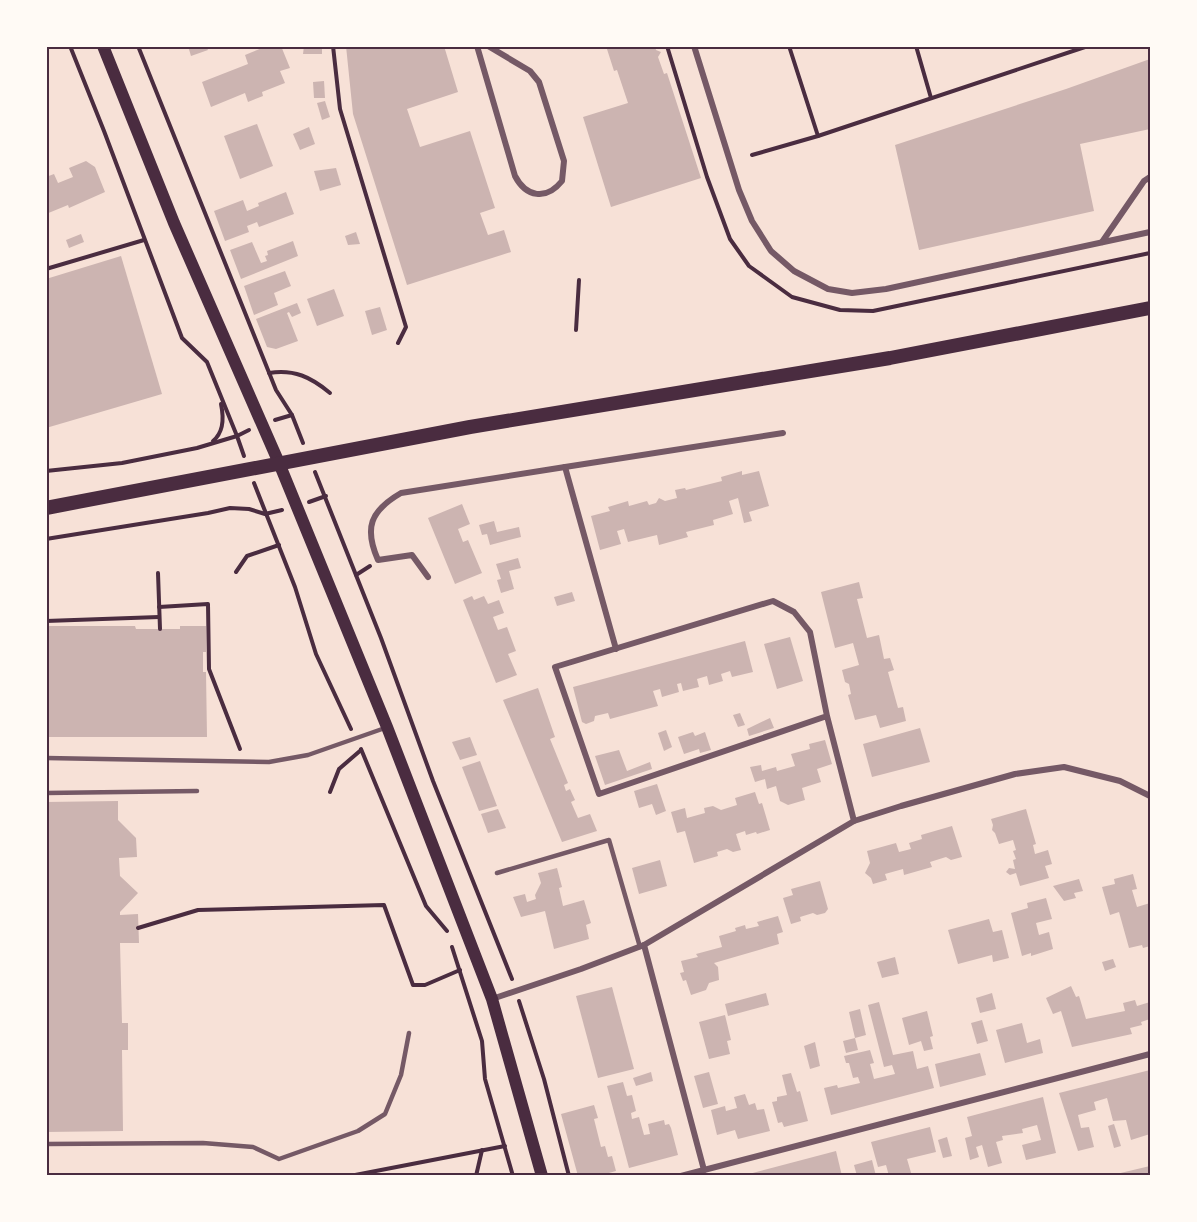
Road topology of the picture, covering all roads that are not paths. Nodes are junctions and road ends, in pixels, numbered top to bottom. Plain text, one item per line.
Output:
1 (103, 46) edge
2 (477, 46) edge
3 (488, 46) edge
4 (694, 46) edge
5 (1150, 177) edge
6 (1150, 232) edge
7 (1101, 242) junction
8 (1150, 308) edge
9 (783, 433) dead end
10 (279, 463) junction
11 (565, 467) junction
12 (46, 508) edge
13 (428, 577) dead end
14 (616, 649) junction
15 (827, 716) junction
16 (387, 727) junction
17 (46, 758) edge
18 (196, 791) dead end
19 (46, 793) edge
20 (1150, 796) edge
21 (854, 821) junction
22 (497, 873) dead end
23 (642, 946) junction
24 (492, 999) junction
25 (409, 1033) dead end
26 (1150, 1054) edge
27 (46, 1144) edge
28 (704, 1170) junction
29 (542, 1176) edge
30 (681, 1176) edge

1 - 10 main road
2 - 3 street
4 - 7 street
5 - 7 street
6 - 7 street
8 - 10 main road
9 - 11 street
10 - 12 main road
10 - 16 main road
11 - 13 street
11 - 14 street
14 - 15 street
14 - 15 street
15 - 21 street
16 - 17 lane
16 - 24 main road
18 - 19 lane
20 - 21 street
21 - 23 street
22 - 23 lane
23 - 24 street
23 - 28 street
24 - 29 main road
25 - 27 lane
26 - 28 street
28 - 30 street

